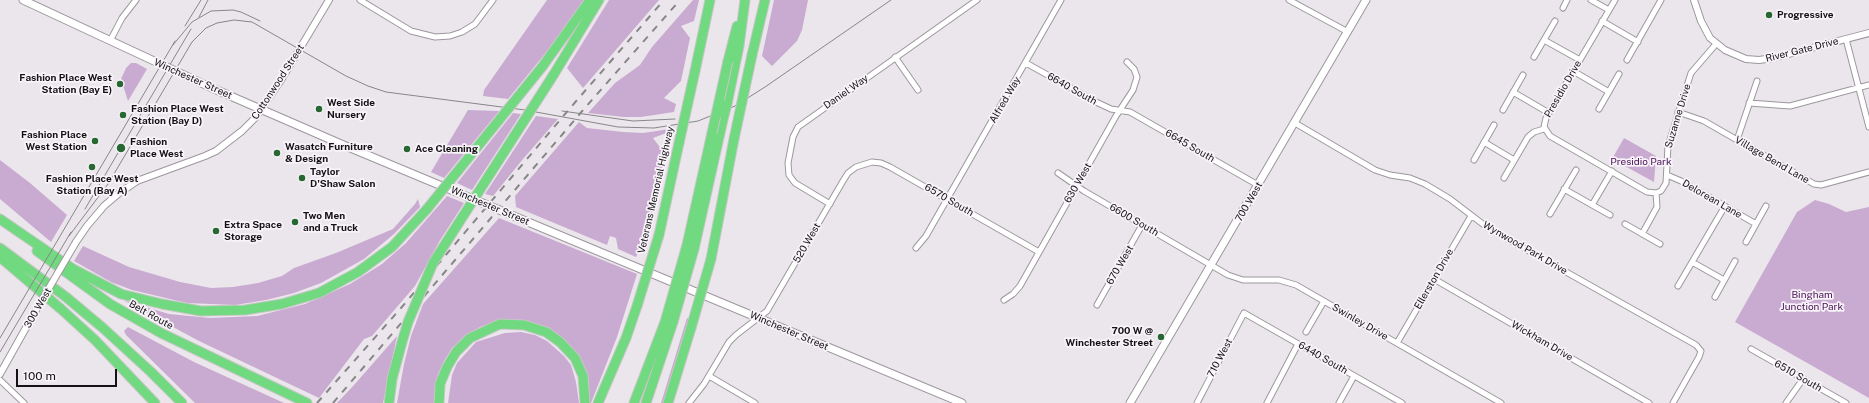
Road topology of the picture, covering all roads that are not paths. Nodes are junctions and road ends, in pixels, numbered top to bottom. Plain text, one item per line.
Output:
1 (23, 0) edge
2 (136, 0) edge
3 (329, 0) edge
4 (360, 0) edge
5 (492, 0) edge
6 (590, 0) edge
7 (600, 0) edge
8 (710, 0) edge
9 (744, 0) edge
10 (765, 0) edge
11 (977, 0) edge
12 (1061, 0) edge
13 (1289, 0) edge
14 (1366, 0) edge
15 (1567, 0) edge
16 (1591, 0) edge
17 (1615, 0) edge
18 (1662, 0) edge
19 (1694, 0) edge
20 (1563, 8) dead end
21 (1609, 10) junction
22 (1602, 21) junction
23 (1555, 22) dead end
24 (1348, 32) junction
25 (1869, 33) edge
26 (1846, 39) junction
27 (1544, 40) junction
28 (110, 41) junction
29 (1638, 42) junction
30 (1716, 44) junction
31 (895, 57) junction
32 (1534, 57) dead end
33 (1580, 60) junction
34 (1627, 60) dead end
35 (1127, 62) dead end
36 (1026, 63) junction
37 (1573, 71) junction
38 (1619, 74) dead end
39 (1523, 75) dead end
40 (1756, 81) dead end
41 (1869, 85) edge
42 (1859, 88) junction
43 (918, 90) dead end
44 (1513, 92) junction
45 (1609, 92) junction
46 (1749, 103) junction
47 (261, 109) junction
48 (1598, 109) dead end
49 (1121, 110) junction
50 (1503, 110) dead end
51 (1678, 112) junction
52 (1549, 113) junction
53 (1295, 123) junction
54 (1494, 124) dead end
55 (1869, 127) edge
56 (1544, 129) junction
57 (1737, 140) junction
58 (1484, 142) junction
59 (1474, 160) dead end
60 (1514, 160) junction
61 (856, 167) joint
62 (1576, 170) dead end
63 (1612, 171) junction
64 (1869, 172) edge
65 (1058, 173) dead end
66 (1667, 175) junction
67 (1504, 178) dead end
68 (1077, 185) junction
69 (1258, 185) junction
70 (1564, 189) junction
71 (1656, 193) junction
72 (947, 199) junction
73 (830, 204) junction
74 (1592, 205) junction
75 (1725, 206) junction
76 (1766, 206) dead end
77 (1550, 214) dead end
78 (1610, 215) dead end
79 (1471, 216) junction
80 (0, 220) edge
81 (1625, 224) dead end
82 (1756, 224) junction
83 (1142, 225) junction
84 (1642, 234) junction
85 (76, 242) joint
86 (1746, 242) dead end
87 (1660, 244) dead end
88 (691, 247) junction
89 (0, 248) edge
90 (916, 248) dead end
91 (1039, 252) junction
92 (0, 257) edge
93 (1735, 261) dead end
94 (1692, 262) junction
95 (1211, 265) junction
96 (1434, 279) junction
97 (1724, 280) junction
98 (1678, 286) dead end
99 (1714, 297) dead end
100 (1004, 300) dead end
101 (1324, 301) junction
102 (1097, 305) dead end
103 (1244, 313) joint
104 (757, 317) junction
105 (669, 322) junction
106 (1306, 332) dead end
107 (1397, 343) junction
108 (1298, 344) junction
109 (1751, 349) dead end
110 (0, 374) edge
111 (709, 376) junction
112 (1354, 376) junction
113 (1803, 379) junction
114 (0, 380) edge
115 (24, 403) edge
116 (155, 403) edge
117 (182, 403) edge
118 (307, 403) edge
119 (389, 403) edge
120 (439, 403) edge
121 (585, 403) edge
122 (598, 403) edge
123 (634, 403) edge
124 (646, 403) edge
125 (668, 403) edge
126 (689, 403) edge
127 (756, 403) edge
128 (962, 403) edge
129 (1130, 403) edge
130 (1197, 403) edge
131 (1267, 403) edge
132 (1339, 403) edge
133 (1402, 403) edge
134 (1501, 403) edge
135 (1649, 403) edge
136 (1673, 403) edge
137 (1786, 403) edge
138 (1846, 403) edge

1 - 28 main road, Winchester Street
2 - 28 street
3 - 47 street, Cottonwood Street
4 - 5 street
6 - 80 highway, bridge
7 - 119 highway, bridge
8 - 122 highway, Veterans Memorial Highway, bridge
9 - 88 highway, bridge
9 - 88 highway, bridge
10 - 125 highway, bridge
11 - 31 street, Daniel Way
12 - 36 street, Alfred Way
13 - 24 street
14 - 24 main road, 700 West
15 - 20 street
16 - 21 street
17 - 21 street, Presidio Drive
18 - 29 street
19 - 30 street, River Gate Drive
21 - 22 street, Presidio Drive
22 - 29 street
22 - 33 street, Presidio Drive
23 - 27 street
24 - 53 main road, 700 West
25 - 26 street, River Gate Drive
26 - 30 street, River Gate Drive
26 - 42 street
27 - 32 street
27 - 33 street
28 - 47 main road, Winchester Street
29 - 34 street
30 - 51 street, Suzanne Drive
31 - 43 street
31 - 73 street, Daniel Way
33 - 37 street, Presidio Drive
35 - 49 street, 630 West
36 - 49 street, 6640 South
36 - 72 street, Alfred Way
37 - 45 street
37 - 52 street, Presidio Drive
38 - 45 street
39 - 44 street
40 - 46 street
41 - 42 street
42 - 46 street
42 - 55 street
44 - 50 street
44 - 52 street
45 - 48 street
46 - 57 street
47 - 85 street, Cottonwood Street
47 - 104 main road, Winchester Street
49 - 68 street, 630 West
49 - 69 street, 6645 South
51 - 57 street, Village Bend Lane
51 - 66 street, Suzanne Drive
52 - 56 street, Presidio Drive
53 - 69 main road, 700 West
53 - 79 street, Wynwood Park Drive
54 - 58 street
56 - 60 street
56 - 63 street, Presidio Drive
57 - 64 street, Village Bend Lane
58 - 59 street
58 - 60 street
60 - 67 street
61 - 72 street, 6570 South
61 - 73 street, 520 West
62 - 70 street
63 - 71 street, Presidio Drive
63 - 74 street
65 - 68 street, 6600 South
66 - 71 street, Suzanne Drive
66 - 75 street, Delorean Lane
68 - 83 street, 6600 South
68 - 91 street, 630 West
69 - 95 main road, 700 West
70 - 74 street
70 - 77 street
71 - 84 street
72 - 90 street, Alfred Way
72 - 91 street, 6570 South
73 - 104 street, 520 West
74 - 78 street
75 - 82 street, Delorean Lane
75 - 94 street
76 - 82 street
79 - 96 street, Ellerston Drive
79 - 136 street, Wynwood Park Drive
80 - 118 highway, Belt Route
81 - 84 street
82 - 86 street
83 - 95 street, 6600 South
83 - 102 street, 670 West
84 - 87 street
85 - 110 street, 300 West, bridge
88 - 105 highway, bridge
89 - 117 highway
91 - 100 street, 630 West
92 - 116 highway
93 - 97 street
94 - 97 street
94 - 98 street
95 - 101 street, Swinley Drive
95 - 129 main road, 700 West
96 - 107 street, Ellerston Drive
96 - 135 street, Wickham Drive
97 - 99 street
101 - 106 street
101 - 107 street, Swinley Drive
103 - 108 street, 6440 South
103 - 130 street, 710 West
104 - 111 street, 520 West
104 - 128 main road, Winchester Street
105 - 123 highway
105 - 124 highway
107 - 134 street, Swinley Drive
108 - 112 street, 6440 South
108 - 131 street
109 - 113 street, 6510 South
111 - 126 street, 520 West
111 - 127 street
112 - 132 street
112 - 133 street, 6440 South
113 - 137 street
113 - 138 street, 6510 South
114 - 115 street
120 - 121 highway

